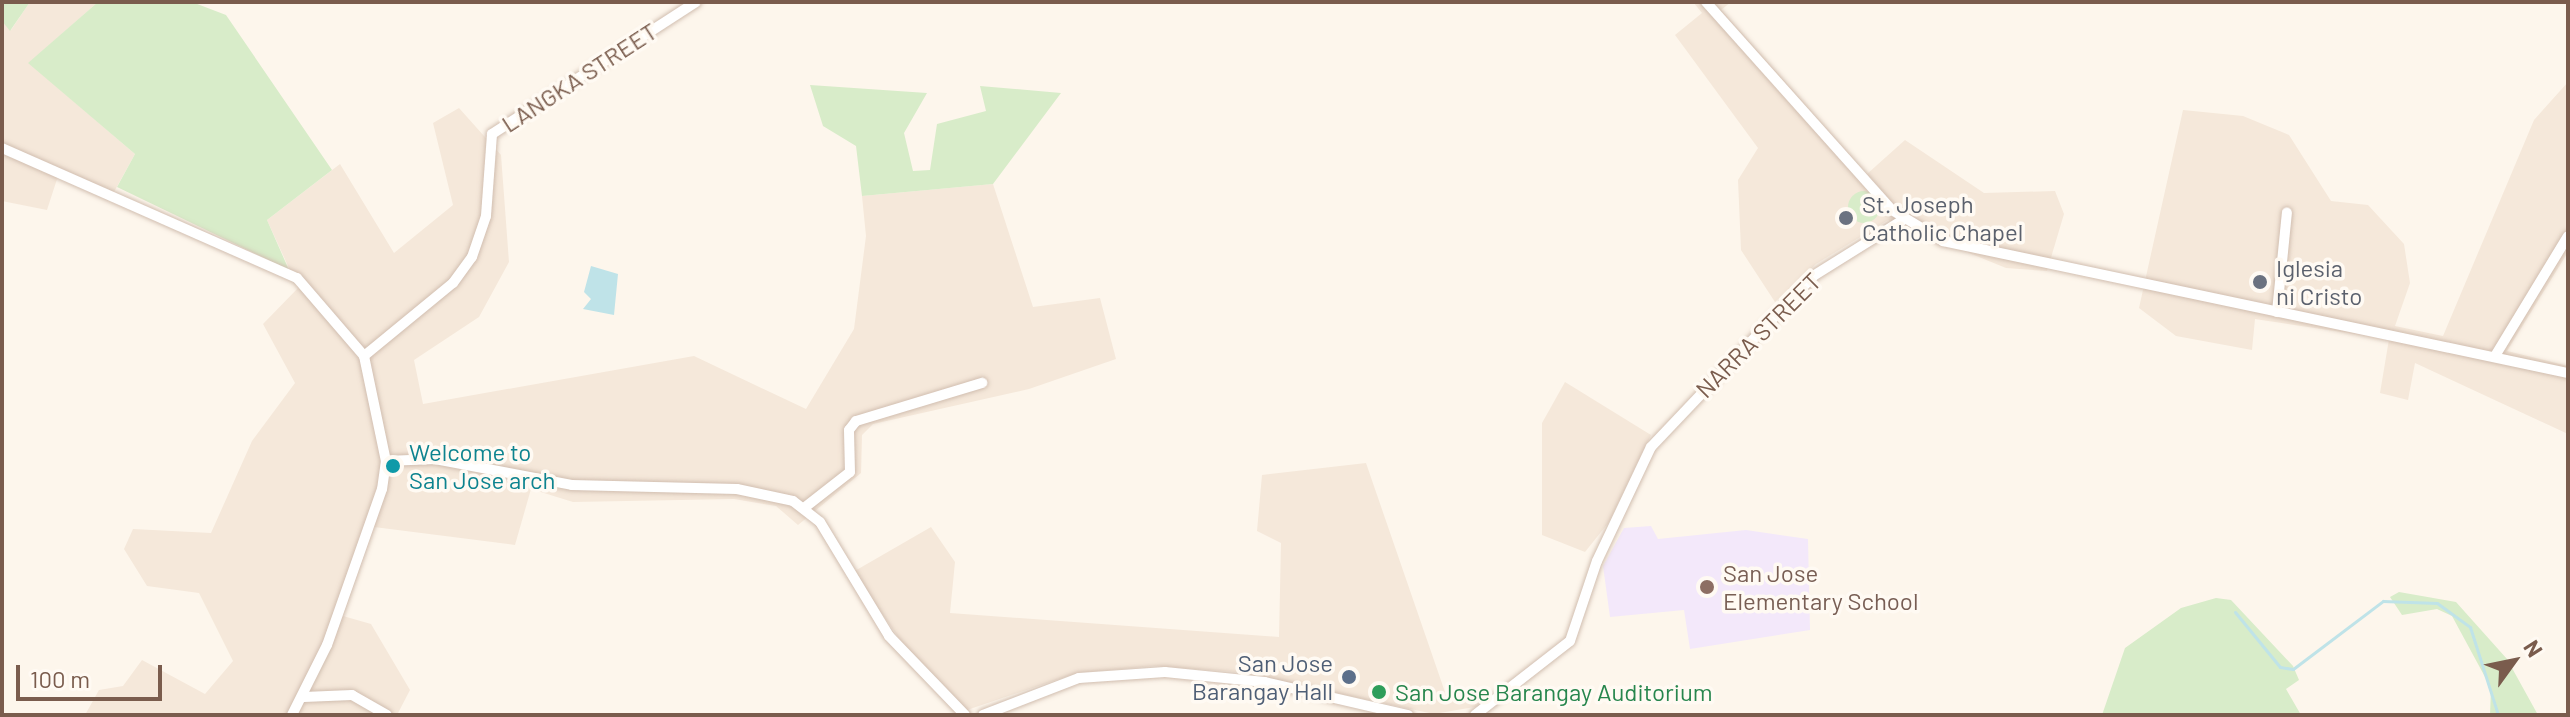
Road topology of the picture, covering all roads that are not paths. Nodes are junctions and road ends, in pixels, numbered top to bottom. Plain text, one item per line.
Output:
1 (696, 2) edge
2 (1706, 2) edge
3 (2, 148) edge
4 (2287, 212) dead end
5 (1903, 220) junction
6 (2568, 236) edge
7 (2277, 312) junction
8 (364, 356) junction
9 (2495, 356) junction
10 (2568, 373) edge
11 (982, 383) dead end
12 (386, 461) junction
13 (804, 508) junction
14 (304, 697) junction
15 (1490, 711) edge
16 (292, 715) edge
17 (387, 715) edge
18 (965, 715) edge
19 (983, 715) edge
20 (1408, 715) edge
21 (1475, 715) edge

1 - 8 street, LANGKA STREET
2 - 5 street
3 - 8 street
4 - 7 street
5 - 7 street
5 - 15 street, NARRA STREET
6 - 9 street
7 - 9 street
8 - 12 street
9 - 10 street
11 - 13 street
12 - 13 street
12 - 14 street
13 - 18 street
14 - 16 street
14 - 17 street
15 - 21 street, NARRA STREET
19 - 20 street

